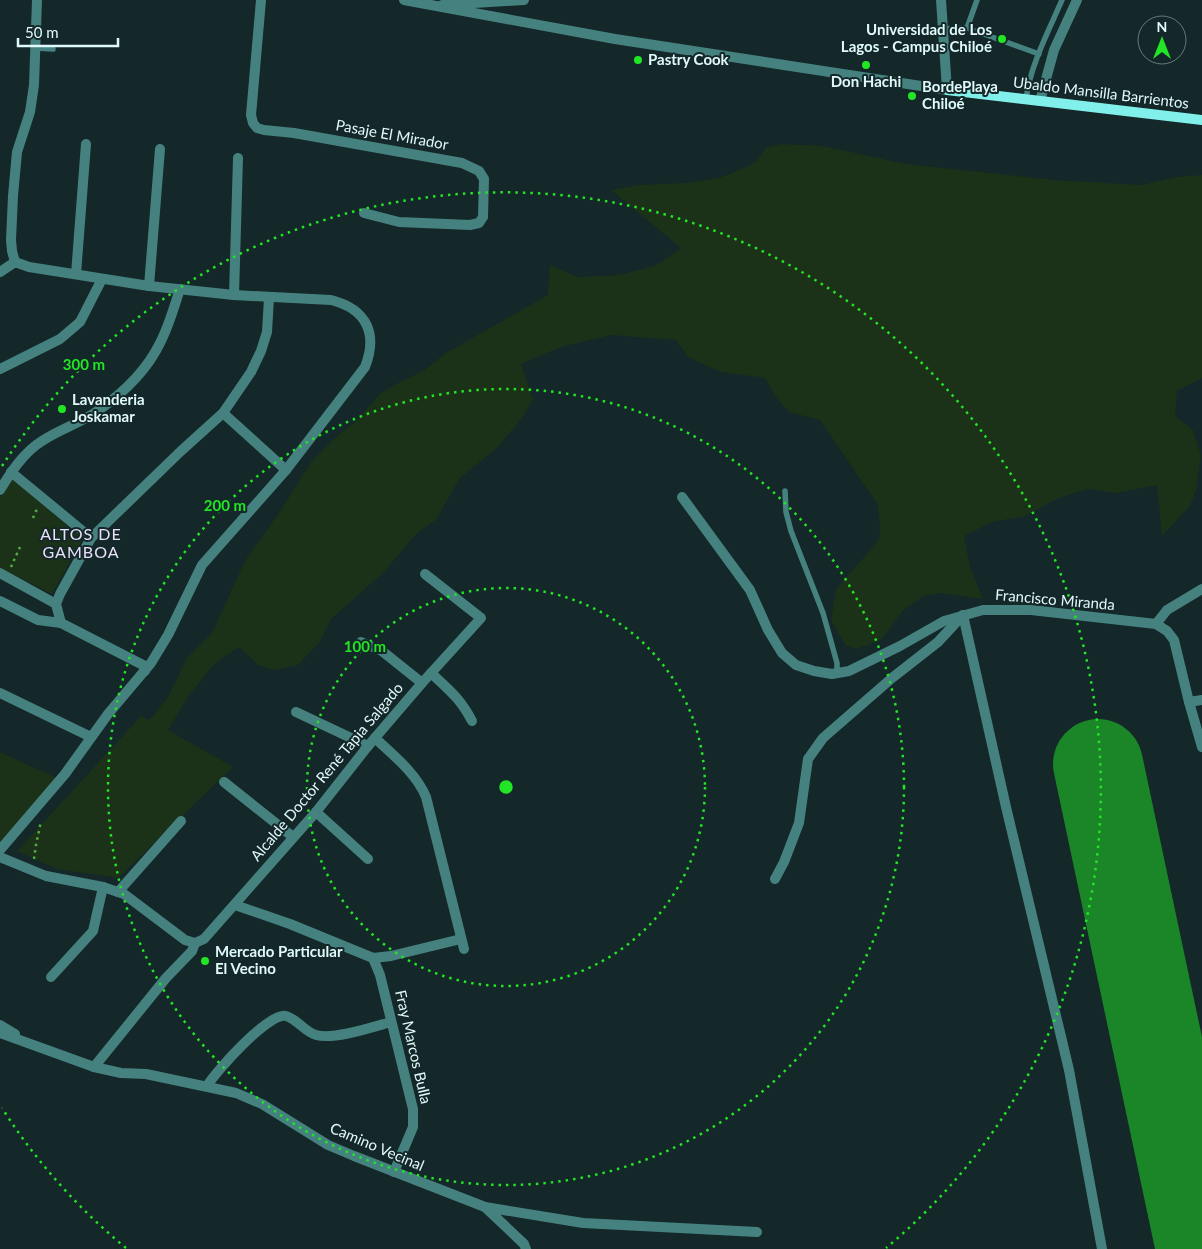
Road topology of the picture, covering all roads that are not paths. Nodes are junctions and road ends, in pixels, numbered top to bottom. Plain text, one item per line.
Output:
1 (37, 0) edge
2 (261, 0) edge
3 (404, 0) edge
4 (524, 0) edge
5 (941, 0) edge
6 (977, 0) edge
7 (1062, 0) edge
8 (1077, 0) edge
9 (438, 5) junction
10 (967, 28) junction
11 (943, 29) junction
12 (35, 48) junction
13 (53, 48) dead end
14 (1039, 54) junction
15 (947, 90) junction
16 (1026, 99) junction
17 (1040, 101) junction
18 (1202, 120) edge
19 (86, 144) dead end
20 (160, 149) dead end
21 (238, 158) dead end
22 (364, 214) dead end
23 (16, 262) junction
24 (0, 272) edge
25 (76, 274) junction
26 (102, 279) junction
27 (148, 286) junction
28 (180, 289) junction
29 (234, 295) junction
30 (269, 298) junction
31 (0, 369) edge
32 (223, 412) junction
33 (286, 470) junction
34 (11, 472) junction
35 (0, 490) edge
36 (785, 491) dead end
37 (682, 497) dead end
38 (91, 538) junction
39 (426, 574) dead end
40 (4, 575) edge
41 (1202, 589) edge
42 (0, 601) edge
43 (56, 604) junction
44 (963, 615) junction
45 (61, 624) junction
46 (1156, 624) junction
47 (361, 642) dead end
48 (145, 670) junction
49 (431, 673) junction
50 (837, 673) junction
51 (422, 682) junction
52 (0, 693) edge
53 (1202, 700) edge
54 (1189, 702) junction
55 (296, 712) dead end
56 (472, 721) dead end
57 (91, 737) junction
58 (371, 742) junction
59 (1202, 747) edge
60 (224, 782) dead end
61 (316, 812) junction
62 (181, 821) dead end
63 (293, 837) junction
64 (0, 850) edge
65 (0, 857) edge
66 (368, 859) dead end
67 (775, 879) dead end
68 (102, 888) junction
69 (118, 892) junction
70 (235, 905) junction
71 (195, 943) junction
72 (373, 958) junction
73 (51, 978) dead end
74 (391, 1022) junction
75 (0, 1025) edge
76 (0, 1033) edge
77 (35, 1047) junction
78 (94, 1067) junction
79 (207, 1086) junction
80 (394, 1172) junction
81 (485, 1207) junction
82 (757, 1232) dead end
83 (526, 1249) edge
84 (1102, 1249) edge

1 - 12 street
2 - 22 street, Pasaje El Mirador
3 - 9 street, Ubaldo Mansilla Barrientos
4 - 9 street
5 - 11 street
6 - 10 lane
7 - 14 lane
8 - 17 street
9 - 15 street, Ubaldo Mansilla Barrientos
10 - 11 lane
10 - 14 lane
11 - 15 street
12 - 13 lane
12 - 23 street
14 - 16 lane
15 - 16 main road, Ubaldo Mansilla Barrientos
16 - 17 main road, Ubaldo Mansilla Barrientos
17 - 18 main road, Ubaldo Mansilla Barrientos
19 - 25 street
20 - 27 street
21 - 29 street
23 - 24 street
23 - 25 street
25 - 26 street
26 - 27 street
26 - 31 street
27 - 28 street
28 - 29 street
28 - 34 street
29 - 30 street
30 - 32 street
30 - 33 street
32 - 33 street
32 - 38 street
33 - 48 street
34 - 35 street
34 - 38 street
36 - 50 lane
37 - 50 street, Francisco Miranda
38 - 43 street
39 - 49 street, Alcalde Doctor René Tapia Salgado
40 - 43 street
41 - 46 street
42 - 45 street
43 - 45 street
44 - 46 street, Francisco Miranda
44 - 50 street, Francisco Miranda
44 - 67 street
44 - 84 street
45 - 48 street
46 - 54 street
47 - 51 street
48 - 57 street
49 - 51 street, Alcalde Doctor René Tapia Salgado
49 - 56 street
51 - 58 street, Alcalde Doctor René Tapia Salgado
52 - 57 street
53 - 54 street
54 - 59 street
55 - 58 street
57 - 64 street
58 - 61 street, Alcalde Doctor René Tapia Salgado
58 - 72 street
60 - 63 street
61 - 63 street, Alcalde Doctor René Tapia Salgado
61 - 66 street
62 - 69 street
63 - 70 street, Alcalde Doctor René Tapia Salgado
65 - 68 street
68 - 69 street
68 - 73 street
69 - 71 street
70 - 71 street, Alcalde Doctor René Tapia Salgado
70 - 72 street
71 - 78 street, Alcalde Doctor René Tapia Salgado
72 - 74 street, Fray Marcos Bulla
74 - 79 street
74 - 80 street, Fray Marcos Bulla
75 - 77 street
76 - 77 street, Camino Vecinal
77 - 78 street, Camino Vecinal
78 - 79 street, Camino Vecinal
79 - 80 street, Camino Vecinal
80 - 81 street, Camino Vecinal
81 - 82 street, Camino Vecinal
81 - 83 street

